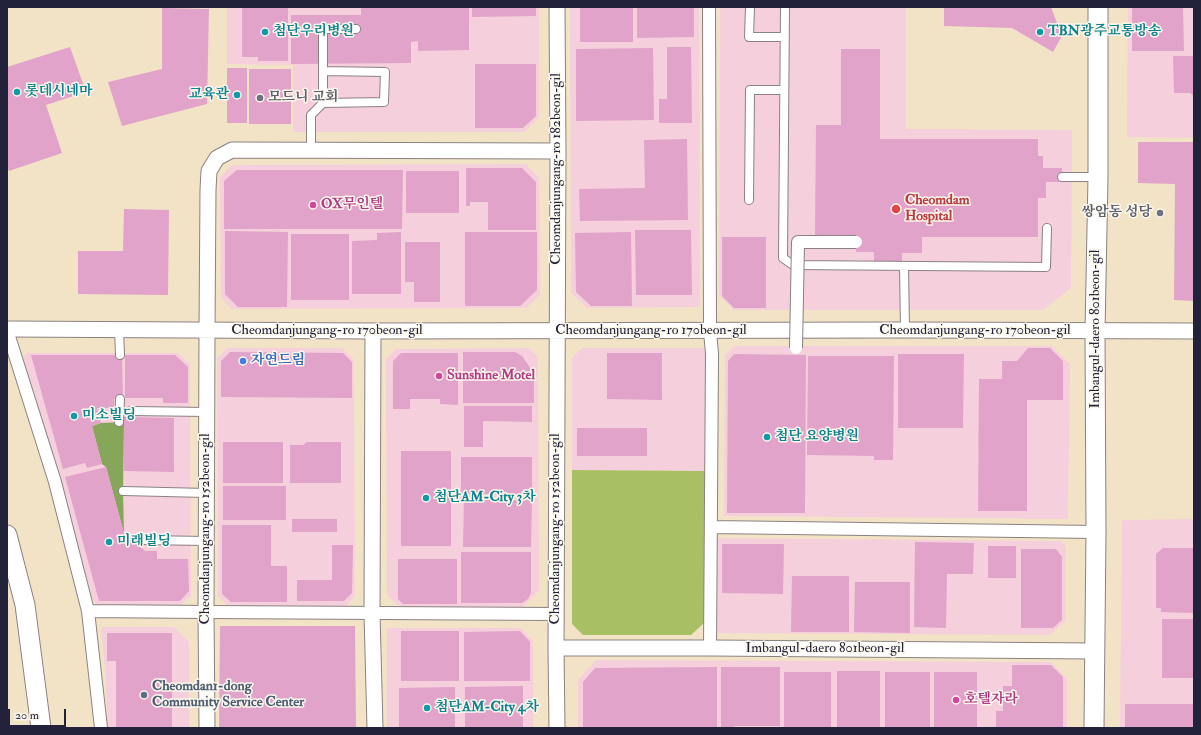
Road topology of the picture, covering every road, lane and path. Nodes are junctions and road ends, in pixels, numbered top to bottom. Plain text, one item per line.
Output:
1 (557, 7) edge
2 (709, 7) edge
3 (750, 7) edge
4 (785, 7) edge
5 (1098, 7) edge
6 (356, 29) dead end
7 (784, 37) junction
8 (323, 71) junction
9 (784, 90) junction
10 (323, 103) junction
11 (311, 150) junction
12 (558, 151) junction
13 (1062, 177) dead end
14 (1098, 177) junction
15 (749, 200) dead end
16 (1046, 228) dead end
17 (856, 242) dead end
18 (904, 266) junction
19 (7, 330) edge
20 (119, 330) junction
21 (207, 330) junction
22 (557, 330) junction
23 (905, 330) junction
24 (1095, 331) junction
25 (1194, 331) edge
26 (373, 332) junction
27 (710, 332) junction
28 (796, 352) dead end
29 (120, 355) dead end
30 (120, 400) dead end
31 (131, 411) dead end
32 (207, 412) junction
33 (119, 422) dead end
34 (123, 490) dead end
35 (207, 493) junction
36 (712, 527) junction
37 (1096, 532) junction
38 (7, 535) edge
39 (141, 540) dead end
40 (207, 541) junction
41 (88, 611) junction
42 (206, 612) junction
43 (372, 613) junction
44 (556, 614) junction
45 (556, 648) junction
46 (710, 648) junction
47 (1094, 652) junction
48 (41, 728) edge
49 (101, 728) edge
50 (207, 728) edge
51 (375, 728) edge
52 (558, 728) edge
53 (1094, 728) edge

1 - 12 street, Cheomdanjungang-ro 182beon-gil
2 - 27 street
3 - 7 lane
4 - 7 lane
5 - 14 street, Imbangul-daero 801beon-gil
6 - 8 lane
7 - 9 lane
8 - 10 lane
8 - 10 lane
9 - 15 lane
9 - 18 lane
10 - 11 lane
11 - 12 street
11 - 21 street
12 - 22 street, Cheomdanjungang-ro 182beon-gil
13 - 14 lane
14 - 24 street, Imbangul-daero 801beon-gil
16 - 18 lane
17 - 28 street, bridge
18 - 23 lane
19 - 20 street, Cheomdanjungang-ro 170beon-gil
19 - 41 street
20 - 21 street, Cheomdanjungang-ro 170beon-gil
20 - 29 lane
21 - 26 street, Cheomdanjungang-ro 170beon-gil
21 - 32 street, Cheomdanjungang-ro 152beon-gil
22 - 26 street, Cheomdanjungang-ro 170beon-gil
22 - 27 street, Cheomdanjungang-ro 170beon-gil
22 - 44 street, Cheomdanjungang-ro 152beon-gil
23 - 24 street, Cheomdanjungang-ro 170beon-gil
23 - 27 street, Cheomdanjungang-ro 170beon-gil
24 - 25 street
24 - 37 street, Imbangul-daero 801beon-gil
26 - 43 street
27 - 36 street
30 - 33 lane
31 - 32 lane
32 - 35 street, Cheomdanjungang-ro 152beon-gil
34 - 35 lane
35 - 40 street, Cheomdanjungang-ro 152beon-gil
36 - 37 street
36 - 46 street
37 - 47 street, Imbangul-daero 801beon-gil
38 - 48 street
39 - 40 lane
40 - 42 street, Cheomdanjungang-ro 152beon-gil
41 - 42 street
41 - 49 street
42 - 43 street
42 - 50 street, Cheomdanjungang-ro 152beon-gil
43 - 44 street
43 - 51 street
44 - 45 street, Cheomdanjungang-ro 152beon-gil
45 - 46 street, Imbangul-daero 801beon-gil
45 - 52 street, Cheomdanjungang-ro 152beon-gil
46 - 47 street, Imbangul-daero 801beon-gil
47 - 53 street, Imbangul-daero 801beon-gil

